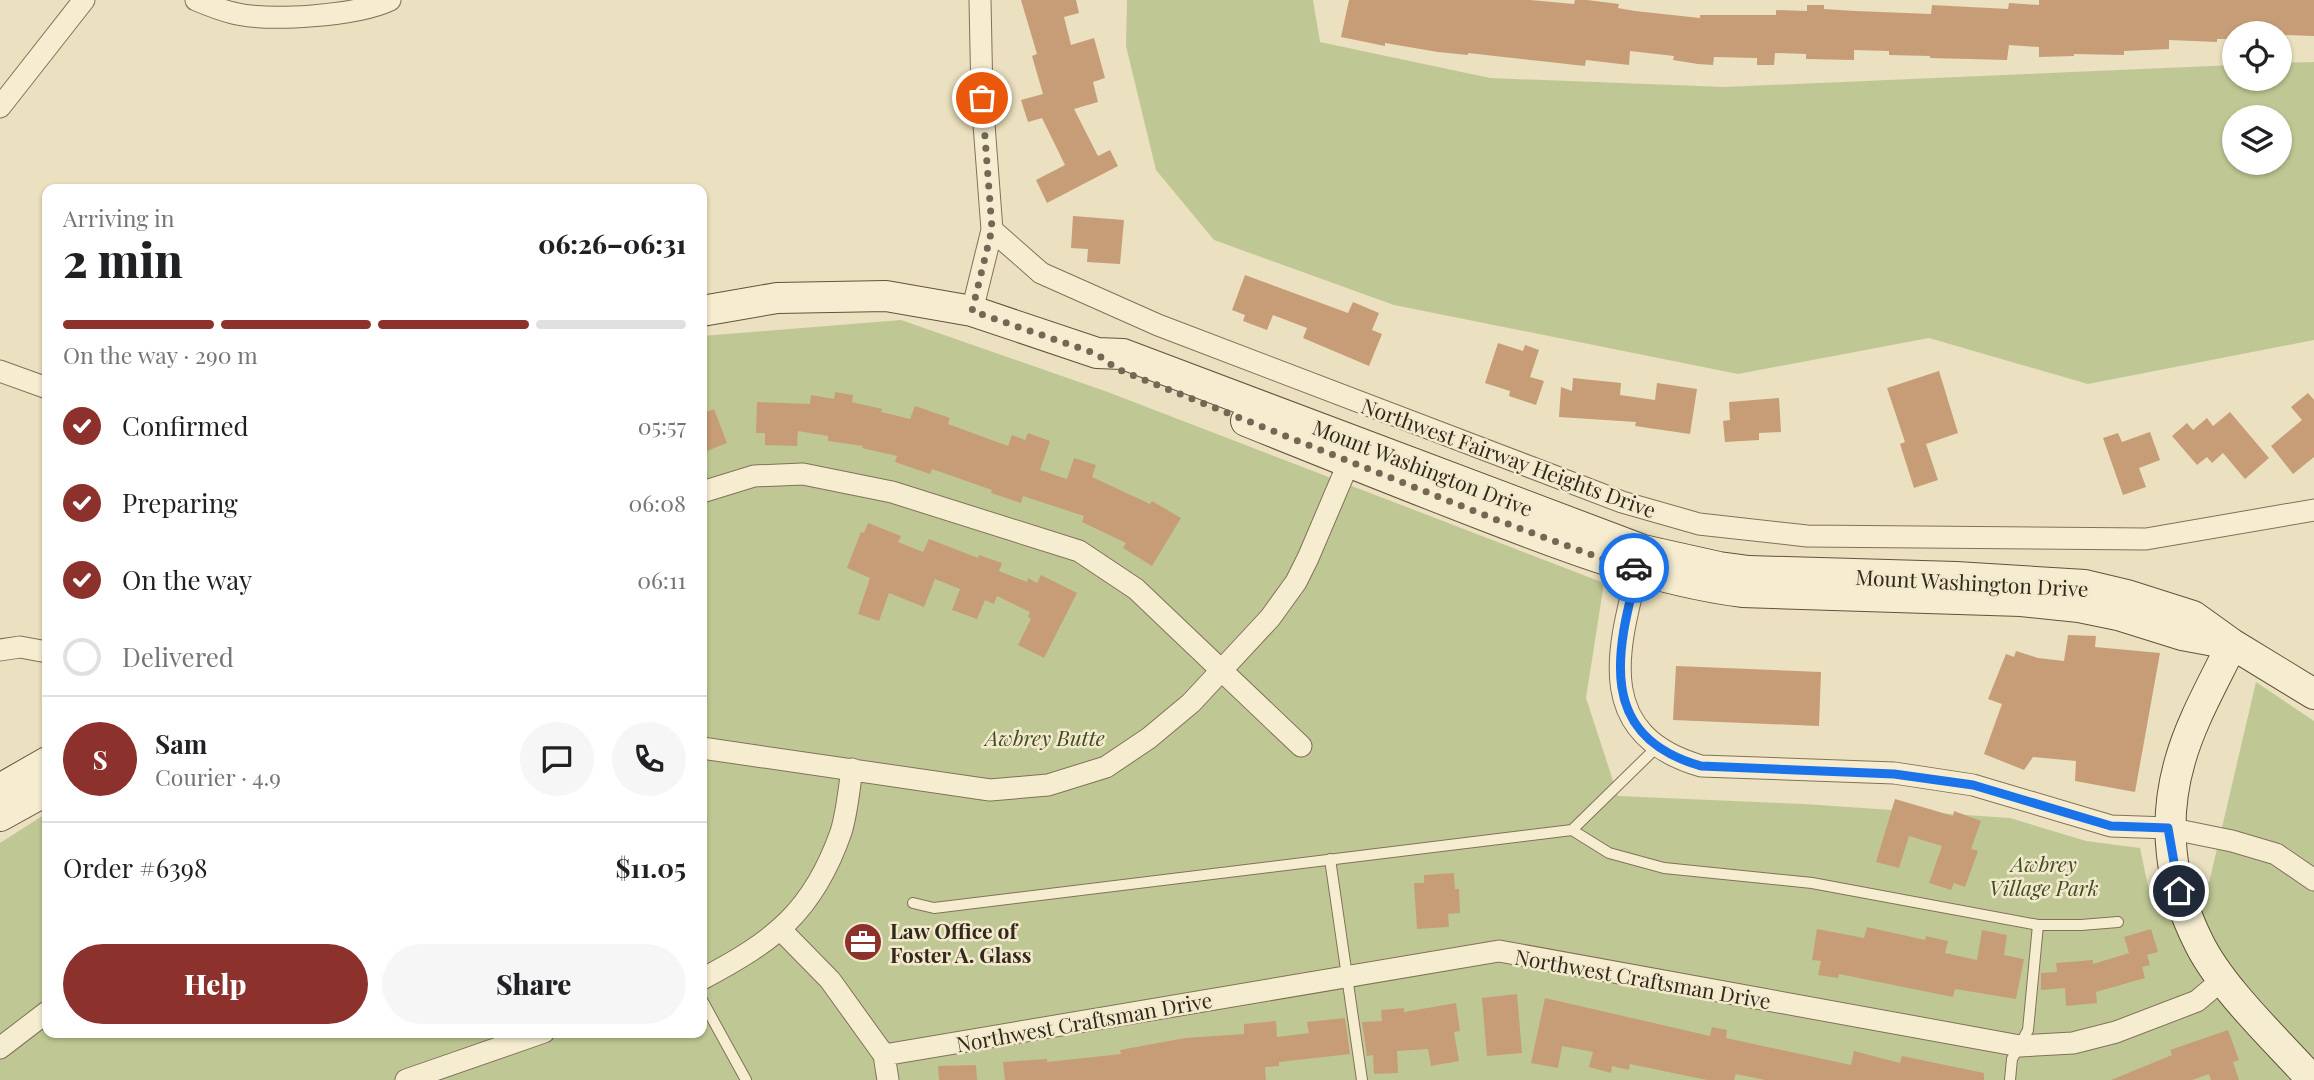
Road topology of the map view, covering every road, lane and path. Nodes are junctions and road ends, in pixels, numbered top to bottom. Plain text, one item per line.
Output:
1 (84, 0) edge
2 (196, 0) edge
3 (390, 0) edge
4 (981, 0) edge
5 (0, 107) edge
6 (992, 229) junction
7 (707, 310) edge
8 (972, 311) junction
9 (0, 371) edge
10 (42, 386) edge
11 (1353, 452) junction
12 (707, 490) edge
13 (2314, 510) edge
14 (1640, 559) junction
15 (2232, 644) junction
16 (0, 650) edge
17 (42, 651) edge
18 (1221, 670) junction
19 (2314, 694) edge
20 (1301, 746) dead end
21 (1658, 746) junction
22 (707, 749) edge
23 (42, 765) edge
24 (852, 769) junction
25 (0, 789) edge
26 (42, 793) edge
27 (0, 816) edge
28 (2168, 828) junction
29 (1572, 830) junction
30 (1330, 859) junction
31 (2314, 880) edge
32 (913, 903) dead end
33 (2118, 922) dead end
34 (2038, 925) junction
35 (781, 930) junction
36 (707, 975) edge
37 (1346, 977) junction
38 (2223, 979) junction
39 (707, 1009) edge
40 (42, 1016) edge
41 (527, 1038) edge
42 (2020, 1046) junction
43 (0, 1048) edge
44 (884, 1055) junction
45 (406, 1080) edge
46 (746, 1080) edge
47 (888, 1080) edge
48 (1362, 1080) edge
49 (2010, 1080) edge
50 (2314, 1080) edge

1 - 5 street
2 - 3 street
4 - 6 street
6 - 8 street
6 - 13 street, Northwest Fairway Heights Drive
7 - 8 main road, Mount Washington Drive
8 - 11 main road, Mount Washington Drive
9 - 10 street
11 - 14 main road, Mount Washington Drive
11 - 18 street
12 - 18 street
14 - 15 main road, Mount Washington Drive
14 - 21 street
15 - 19 main road, Mount Washington Drive
15 - 28 main road
16 - 17 street
18 - 20 street
18 - 24 street
21 - 28 street
21 - 29 lane
22 - 24 street
23 - 25 main road
24 - 35 street
26 - 27 main road
28 - 31 street
28 - 38 main road
29 - 30 lane
29 - 34 lane
30 - 32 lane
30 - 37 lane
33 - 34 lane
34 - 42 lane
35 - 36 street
35 - 44 street
37 - 42 street, Northwest Craftsman Drive
37 - 44 street, Northwest Craftsman Drive
37 - 48 lane
38 - 42 street, Northwest Craftsman Drive
38 - 50 main road
39 - 46 lane
40 - 43 street
41 - 45 street
42 - 49 lane
44 - 47 street

